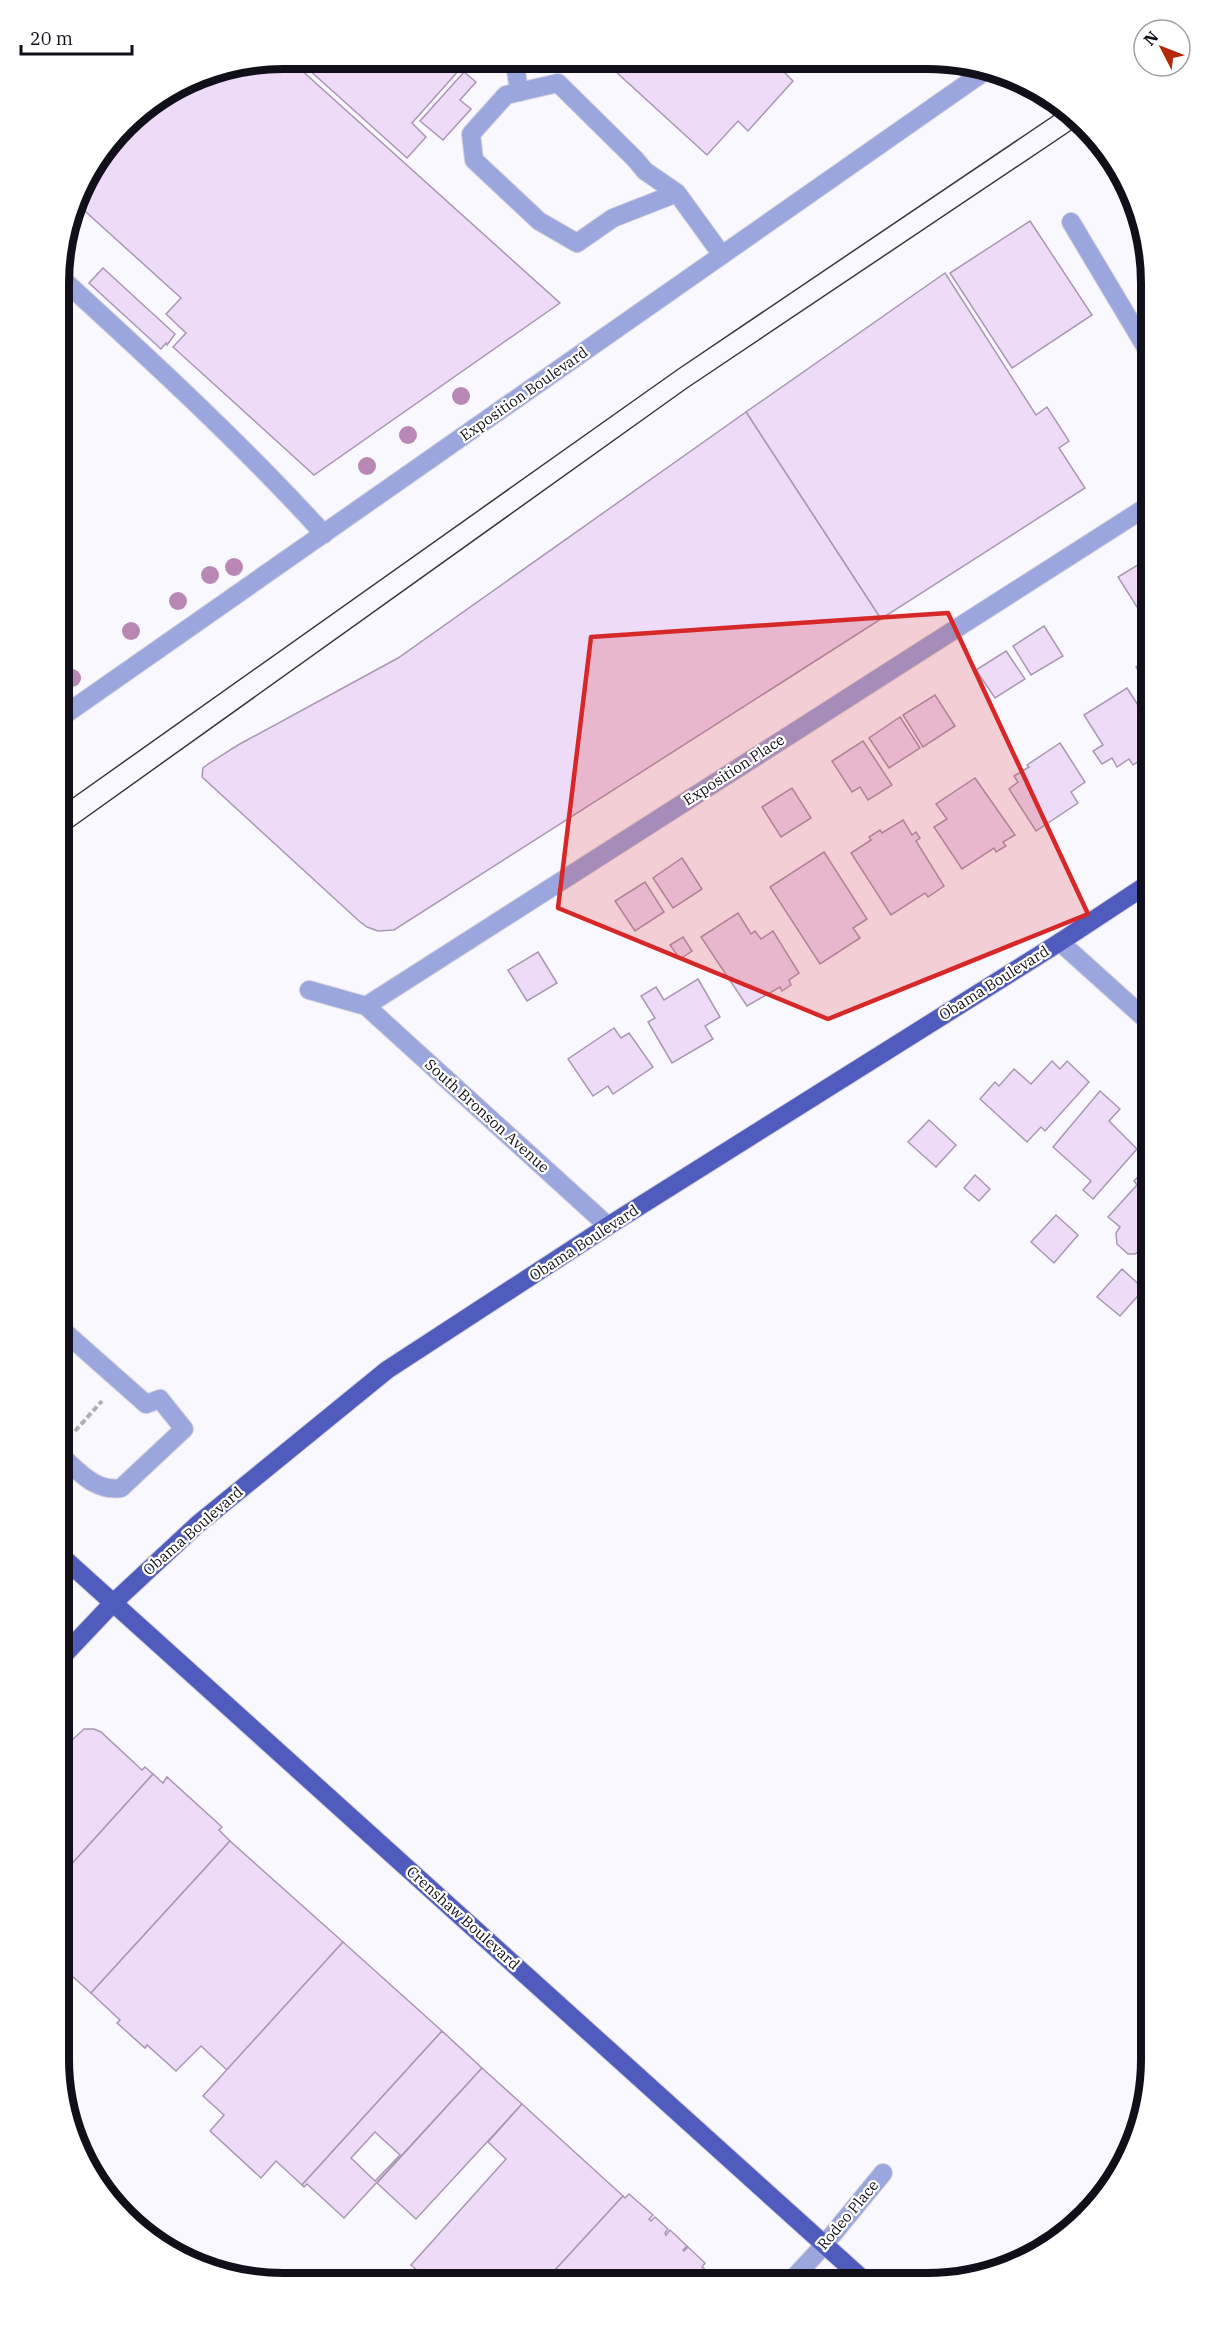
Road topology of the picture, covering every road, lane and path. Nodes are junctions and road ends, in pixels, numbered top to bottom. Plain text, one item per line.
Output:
1 (517, 69) edge
2 (979, 75) edge
3 (519, 92) junction
4 (676, 193) junction
5 (1071, 222) dead end
6 (722, 255) junction
7 (69, 285) edge
8 (1141, 338) edge
9 (1141, 510) edge
10 (324, 534) junction
11 (69, 712) edge
12 (1141, 889) edge
13 (1060, 942) junction
14 (309, 990) dead end
15 (366, 1006) junction
16 (1141, 1015) edge
17 (608, 1226) junction
18 (69, 1336) edge
19 (103, 1401) dead end
20 (73, 1433) dead end
21 (69, 1463) edge
22 (69, 1563) edge
23 (113, 1603) junction
24 (69, 1649) edge
25 (883, 2172) dead end
26 (824, 2245) junction
27 (798, 2273) edge
28 (856, 2273) edge

1 - 3 street
2 - 6 street, Exposition Boulevard
3 - 4 street
3 - 4 street
4 - 6 street
5 - 8 street
6 - 10 street, Exposition Boulevard
7 - 10 street
9 - 15 street, Exposition Place
10 - 11 street, Exposition Boulevard
12 - 13 main road, Obama Boulevard
13 - 16 street
13 - 17 main road, Obama Boulevard
14 - 15 street
15 - 17 street, South Bronson Avenue
17 - 23 main road, Obama Boulevard
18 - 21 street
19 - 20 path
22 - 23 main road, Crenshaw Boulevard
23 - 24 main road, Obama Boulevard
23 - 26 main road, Crenshaw Boulevard
25 - 26 street, Rodeo Place
26 - 27 street, Rodeo Place
26 - 28 main road, Crenshaw Boulevard

